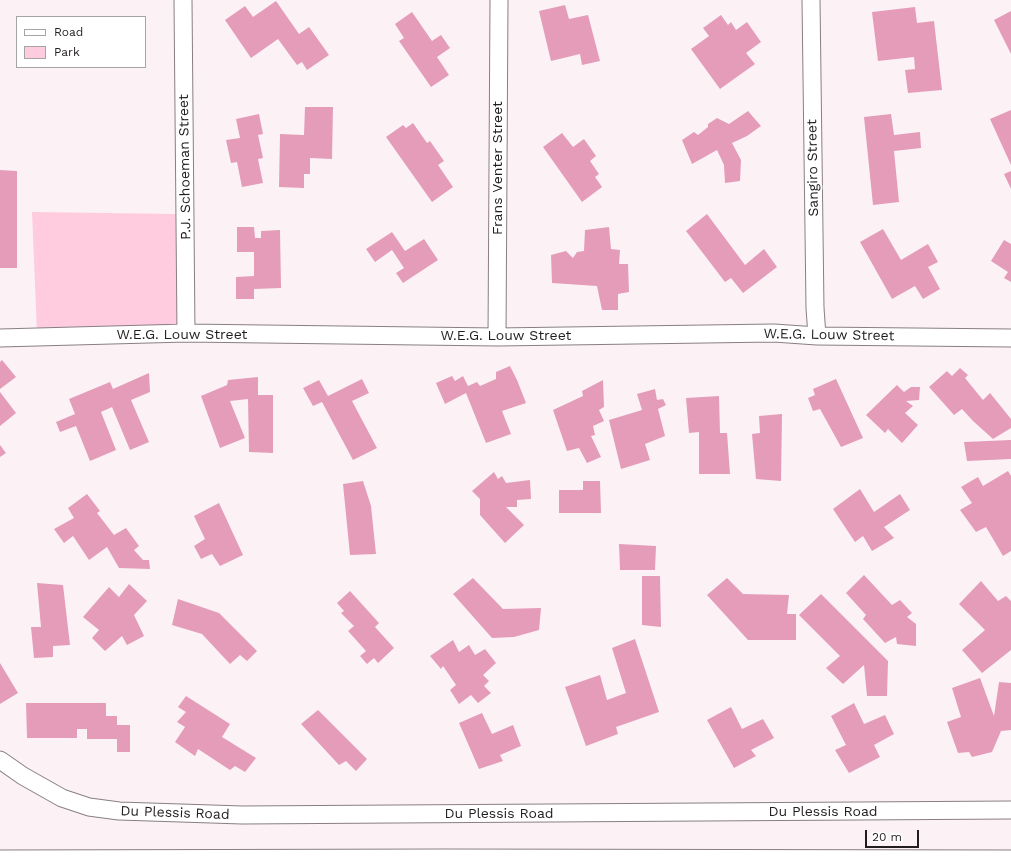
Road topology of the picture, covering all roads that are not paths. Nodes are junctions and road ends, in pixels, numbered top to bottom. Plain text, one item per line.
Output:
1 (183, 0) edge
2 (499, 0) edge
3 (811, 0) edge
4 (186, 333) junction
5 (817, 336) junction
6 (497, 337) junction
7 (0, 338) edge
8 (1011, 338) edge
9 (0, 760) edge
10 (1011, 810) edge
11 (0, 861) edge
12 (1011, 861) edge
13 (445, 862) edge

1 - 4 street, P.J. Schoeman Street
2 - 6 street, Frans Venter Street
3 - 5 street, Sangiro Street
4 - 6 street, W.E.G. Louw Street
4 - 7 street, W.E.G. Louw Street
5 - 6 street, W.E.G. Louw Street
5 - 8 street, W.E.G. Louw Street
9 - 10 street, Du Plessis Road
11 - 13 street
12 - 13 street

